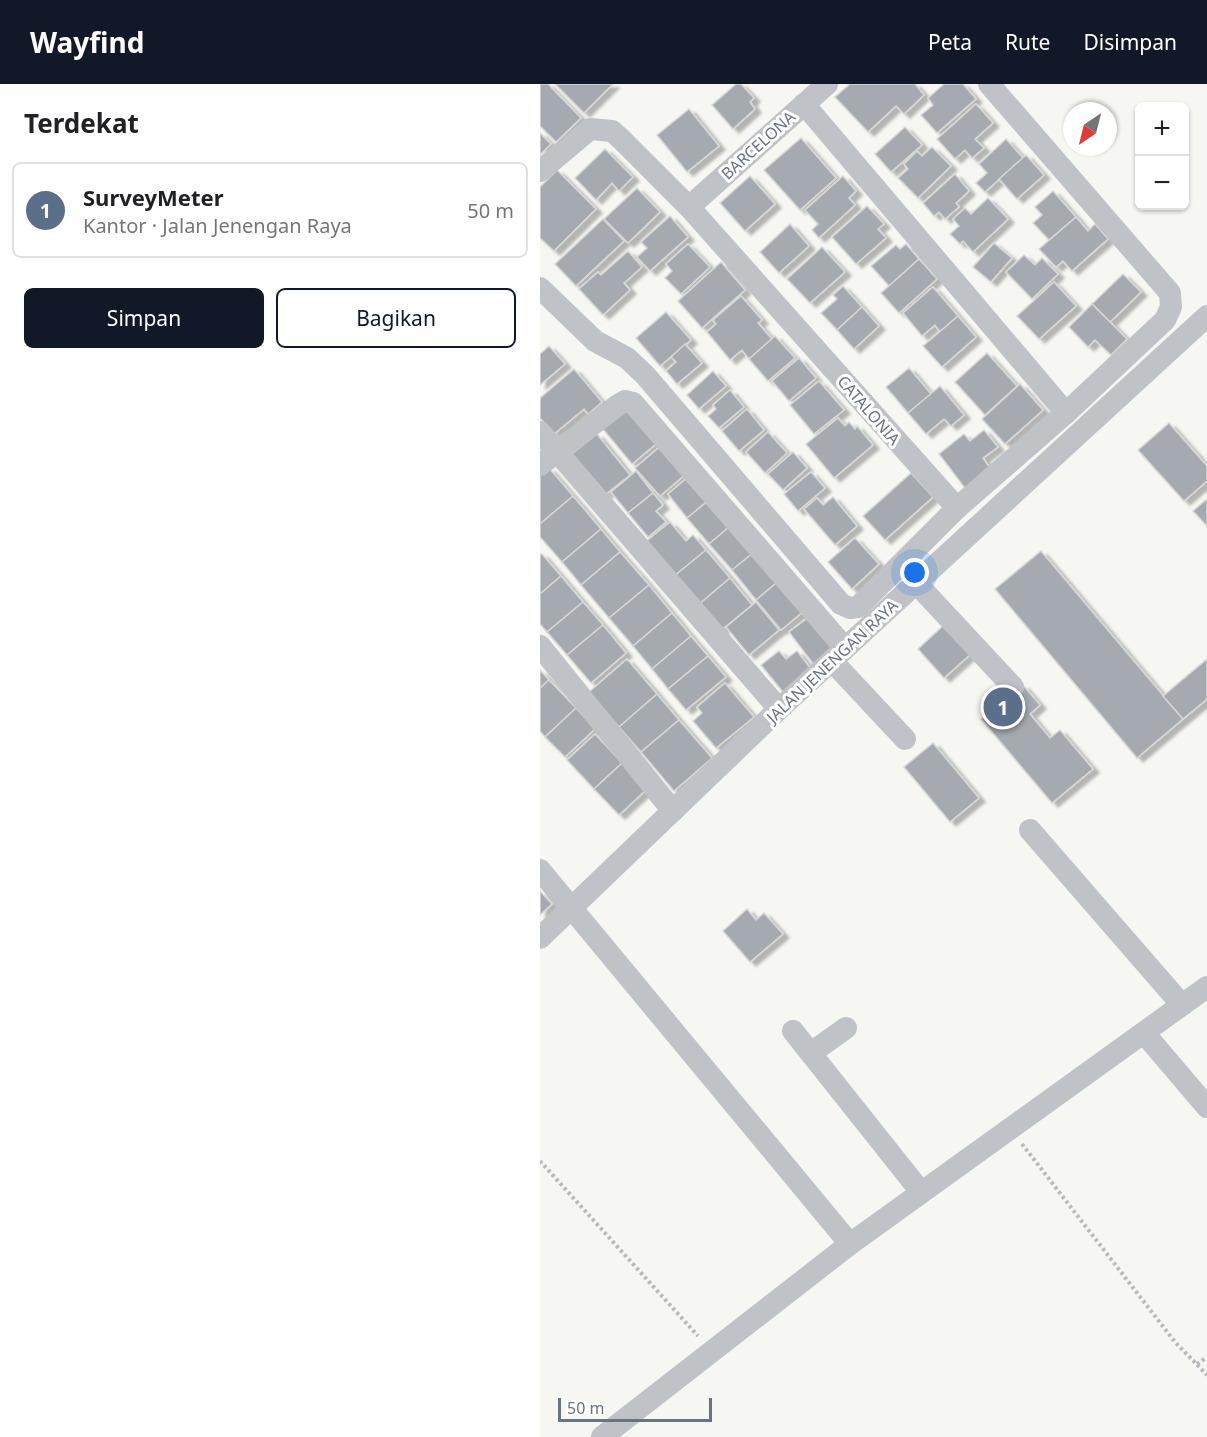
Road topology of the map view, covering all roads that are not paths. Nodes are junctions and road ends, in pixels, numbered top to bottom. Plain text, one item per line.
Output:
1 (827, 84) edge
2 (988, 84) edge
3 (804, 104) junction
4 (540, 171) edge
5 (689, 207) junction
6 (540, 288) edge
7 (1207, 316) edge
8 (1066, 413) junction
9 (540, 432) edge
10 (548, 458) edge
11 (957, 508) junction
12 (917, 584) junction
13 (540, 646) edge
14 (838, 655) junction
15 (1012, 687) dead end
16 (779, 709) junction
17 (905, 739) dead end
18 (673, 811) junction
19 (1030, 830) dead end
20 (540, 870) edge
21 (572, 907) junction
22 (540, 938) edge
23 (1207, 987) edge
24 (1182, 1005) junction
25 (846, 1028) dead end
26 (793, 1031) dead end
27 (1144, 1033) junction
28 (811, 1053) junction
29 (1207, 1107) edge
30 (921, 1192) junction
31 (850, 1244) junction
32 (602, 1437) edge

1 - 3 street, BARCELONA
2 - 8 street
3 - 5 street, BARCELONA
3 - 8 street
4 - 5 street, CATALONIA
5 - 11 street, CATALONIA
6 - 11 street
7 - 12 street, JALAN JENENGAN RAYA
8 - 11 street
9 - 10 street
10 - 14 street
10 - 16 street
12 - 14 street, JALAN JENENGAN RAYA
12 - 15 street
13 - 18 street
14 - 16 street, JALAN JENENGAN RAYA
14 - 17 street
16 - 18 street, JALAN JENENGAN RAYA
18 - 21 street, JALAN JENENGAN RAYA
19 - 24 street
20 - 21 street
21 - 22 street, JALAN JENENGAN RAYA
21 - 31 street
23 - 24 street
24 - 27 street
25 - 28 street
26 - 28 street
27 - 29 street
27 - 30 street
28 - 30 street
30 - 31 street
31 - 32 street

